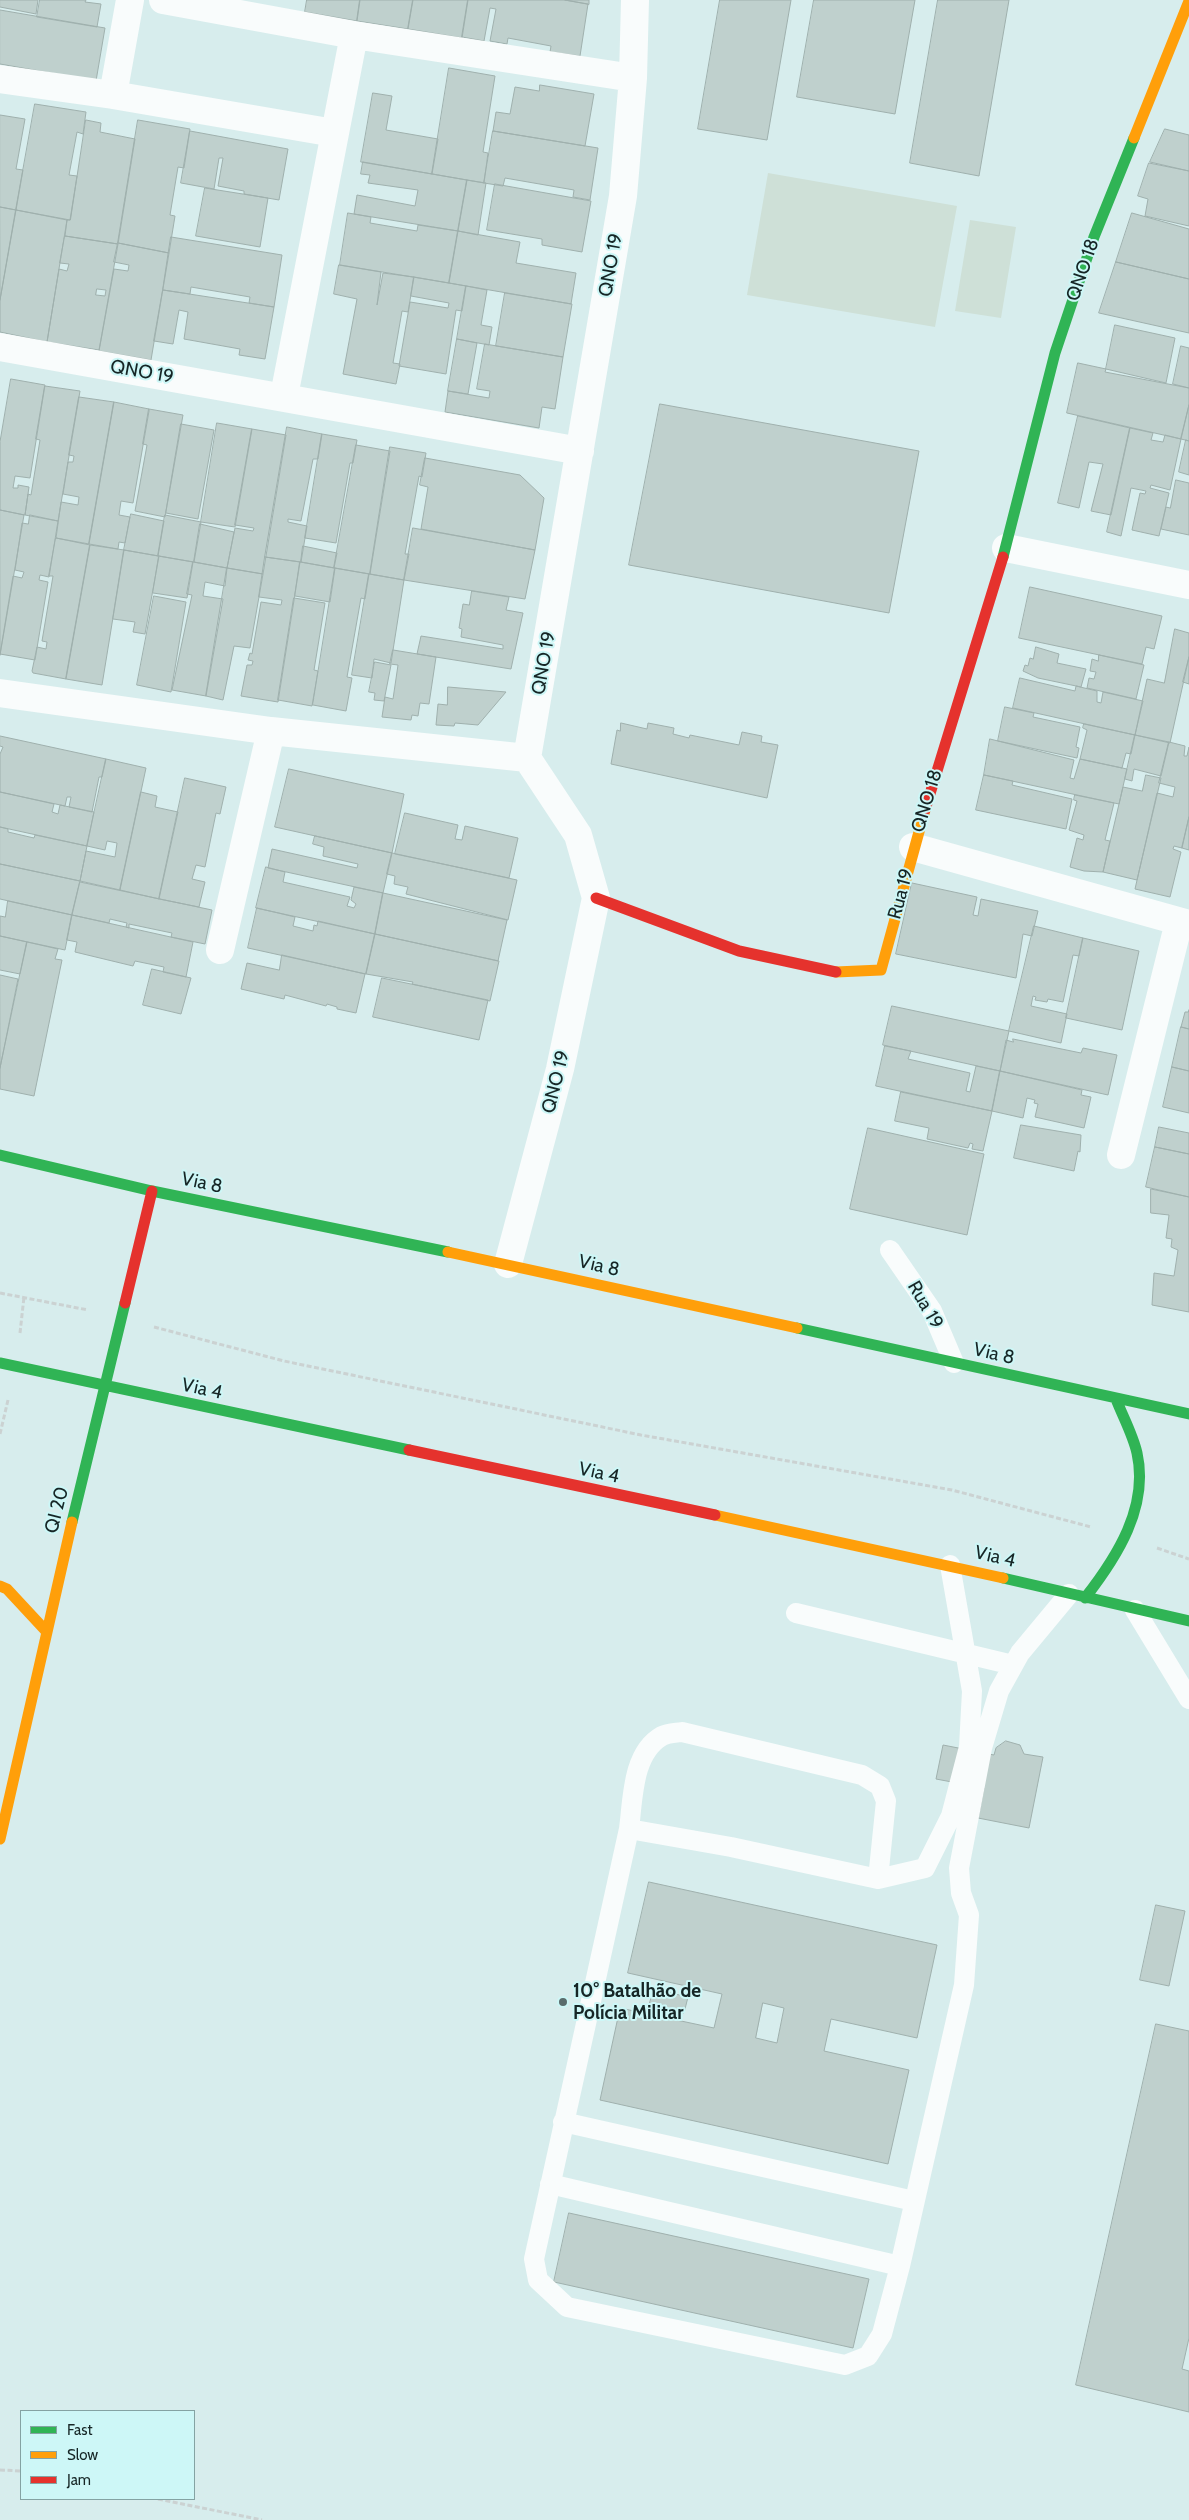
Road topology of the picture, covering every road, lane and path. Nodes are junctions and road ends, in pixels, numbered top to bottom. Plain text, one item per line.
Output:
1 (130, 0) edge
2 (163, 0) edge
3 (635, 0) edge
4 (1189, 1) edge
5 (354, 35) junction
6 (633, 78) junction
7 (0, 79) edge
8 (113, 95) junction
9 (334, 133) junction
10 (0, 347) edge
11 (284, 396) junction
12 (580, 451) junction
13 (1006, 548) junction
14 (1189, 585) edge
15 (0, 693) edge
16 (272, 731) junction
17 (527, 758) junction
18 (913, 847) junction
19 (596, 898) junction
20 (1184, 923) edge
21 (220, 950) dead end
22 (0, 1155) edge
23 (1121, 1155) dead end
24 (152, 1191) junction
25 (890, 1250) dead end
26 (508, 1264) junction
27 (0, 1293) edge
28 (122, 1318) junction
29 (0, 1363) edge
30 (954, 1363) junction
31 (105, 1386) junction
32 (1116, 1399) junction
33 (1189, 1414) edge
34 (1124, 1537) junction
35 (1189, 1559) edge
36 (950, 1565) junction
37 (0, 1586) edge
38 (1077, 1596) junction
39 (1135, 1610) junction
40 (796, 1613) dead end
41 (1189, 1620) edge
42 (46, 1631) junction
43 (967, 1654) junction
44 (1013, 1665) junction
45 (1189, 1699) edge
46 (629, 1829) junction
47 (0, 1839) edge
48 (878, 1879) junction
49 (564, 2122) junction
50 (550, 2184) junction
51 (914, 2201) junction
52 (900, 2266) junction
53 (0, 2470) edge
54 (20, 2471) edge
55 (163, 2500) edge
56 (262, 2520) edge

1 - 8 street
2 - 5 street
3 - 6 street, QNO 19
4 - 13 main road, QNO 18
5 - 6 street
5 - 9 street
6 - 12 street, QNO 19
7 - 8 street
8 - 9 street
9 - 11 street
10 - 11 street, QNO 19
11 - 12 street, QNO 19
12 - 17 street, QNO 19
13 - 14 street
13 - 18 main road, QNO 18
15 - 16 street
16 - 17 street
16 - 21 street
17 - 19 street, QNO 19
18 - 19 main road, Rua 19
18 - 20 street, QNO 18
19 - 26 street, QNO 19
20 - 23 street, QNO 18
22 - 24 main road, Via 8
24 - 26 main road, Via 8
24 - 28 main road, QI 20
25 - 30 lane, Rua 19
26 - 30 main road, Via 8
27 - 28 path
28 - 31 main road, QI 20
28 - 34 path
29 - 31 main road, Via 4
30 - 32 main road, Via 8
31 - 36 main road, Via 4
31 - 42 main road, QI 20
32 - 33 main road, Via 8
32 - 34 main road
34 - 35 path
34 - 38 main road
36 - 38 main road, Via 4
36 - 43 lane
37 - 42 main road
38 - 39 main road, Via 4
38 - 44 lane
39 - 41 main road, Via 4
39 - 45 lane
40 - 43 lane
42 - 47 main road, QI 20
43 - 44 lane
43 - 48 lane
44 - 51 lane
46 - 48 lane
46 - 48 lane
46 - 49 lane
49 - 50 lane
49 - 51 lane
50 - 52 lane
50 - 52 lane
51 - 52 lane
53 - 54 path
55 - 56 path

